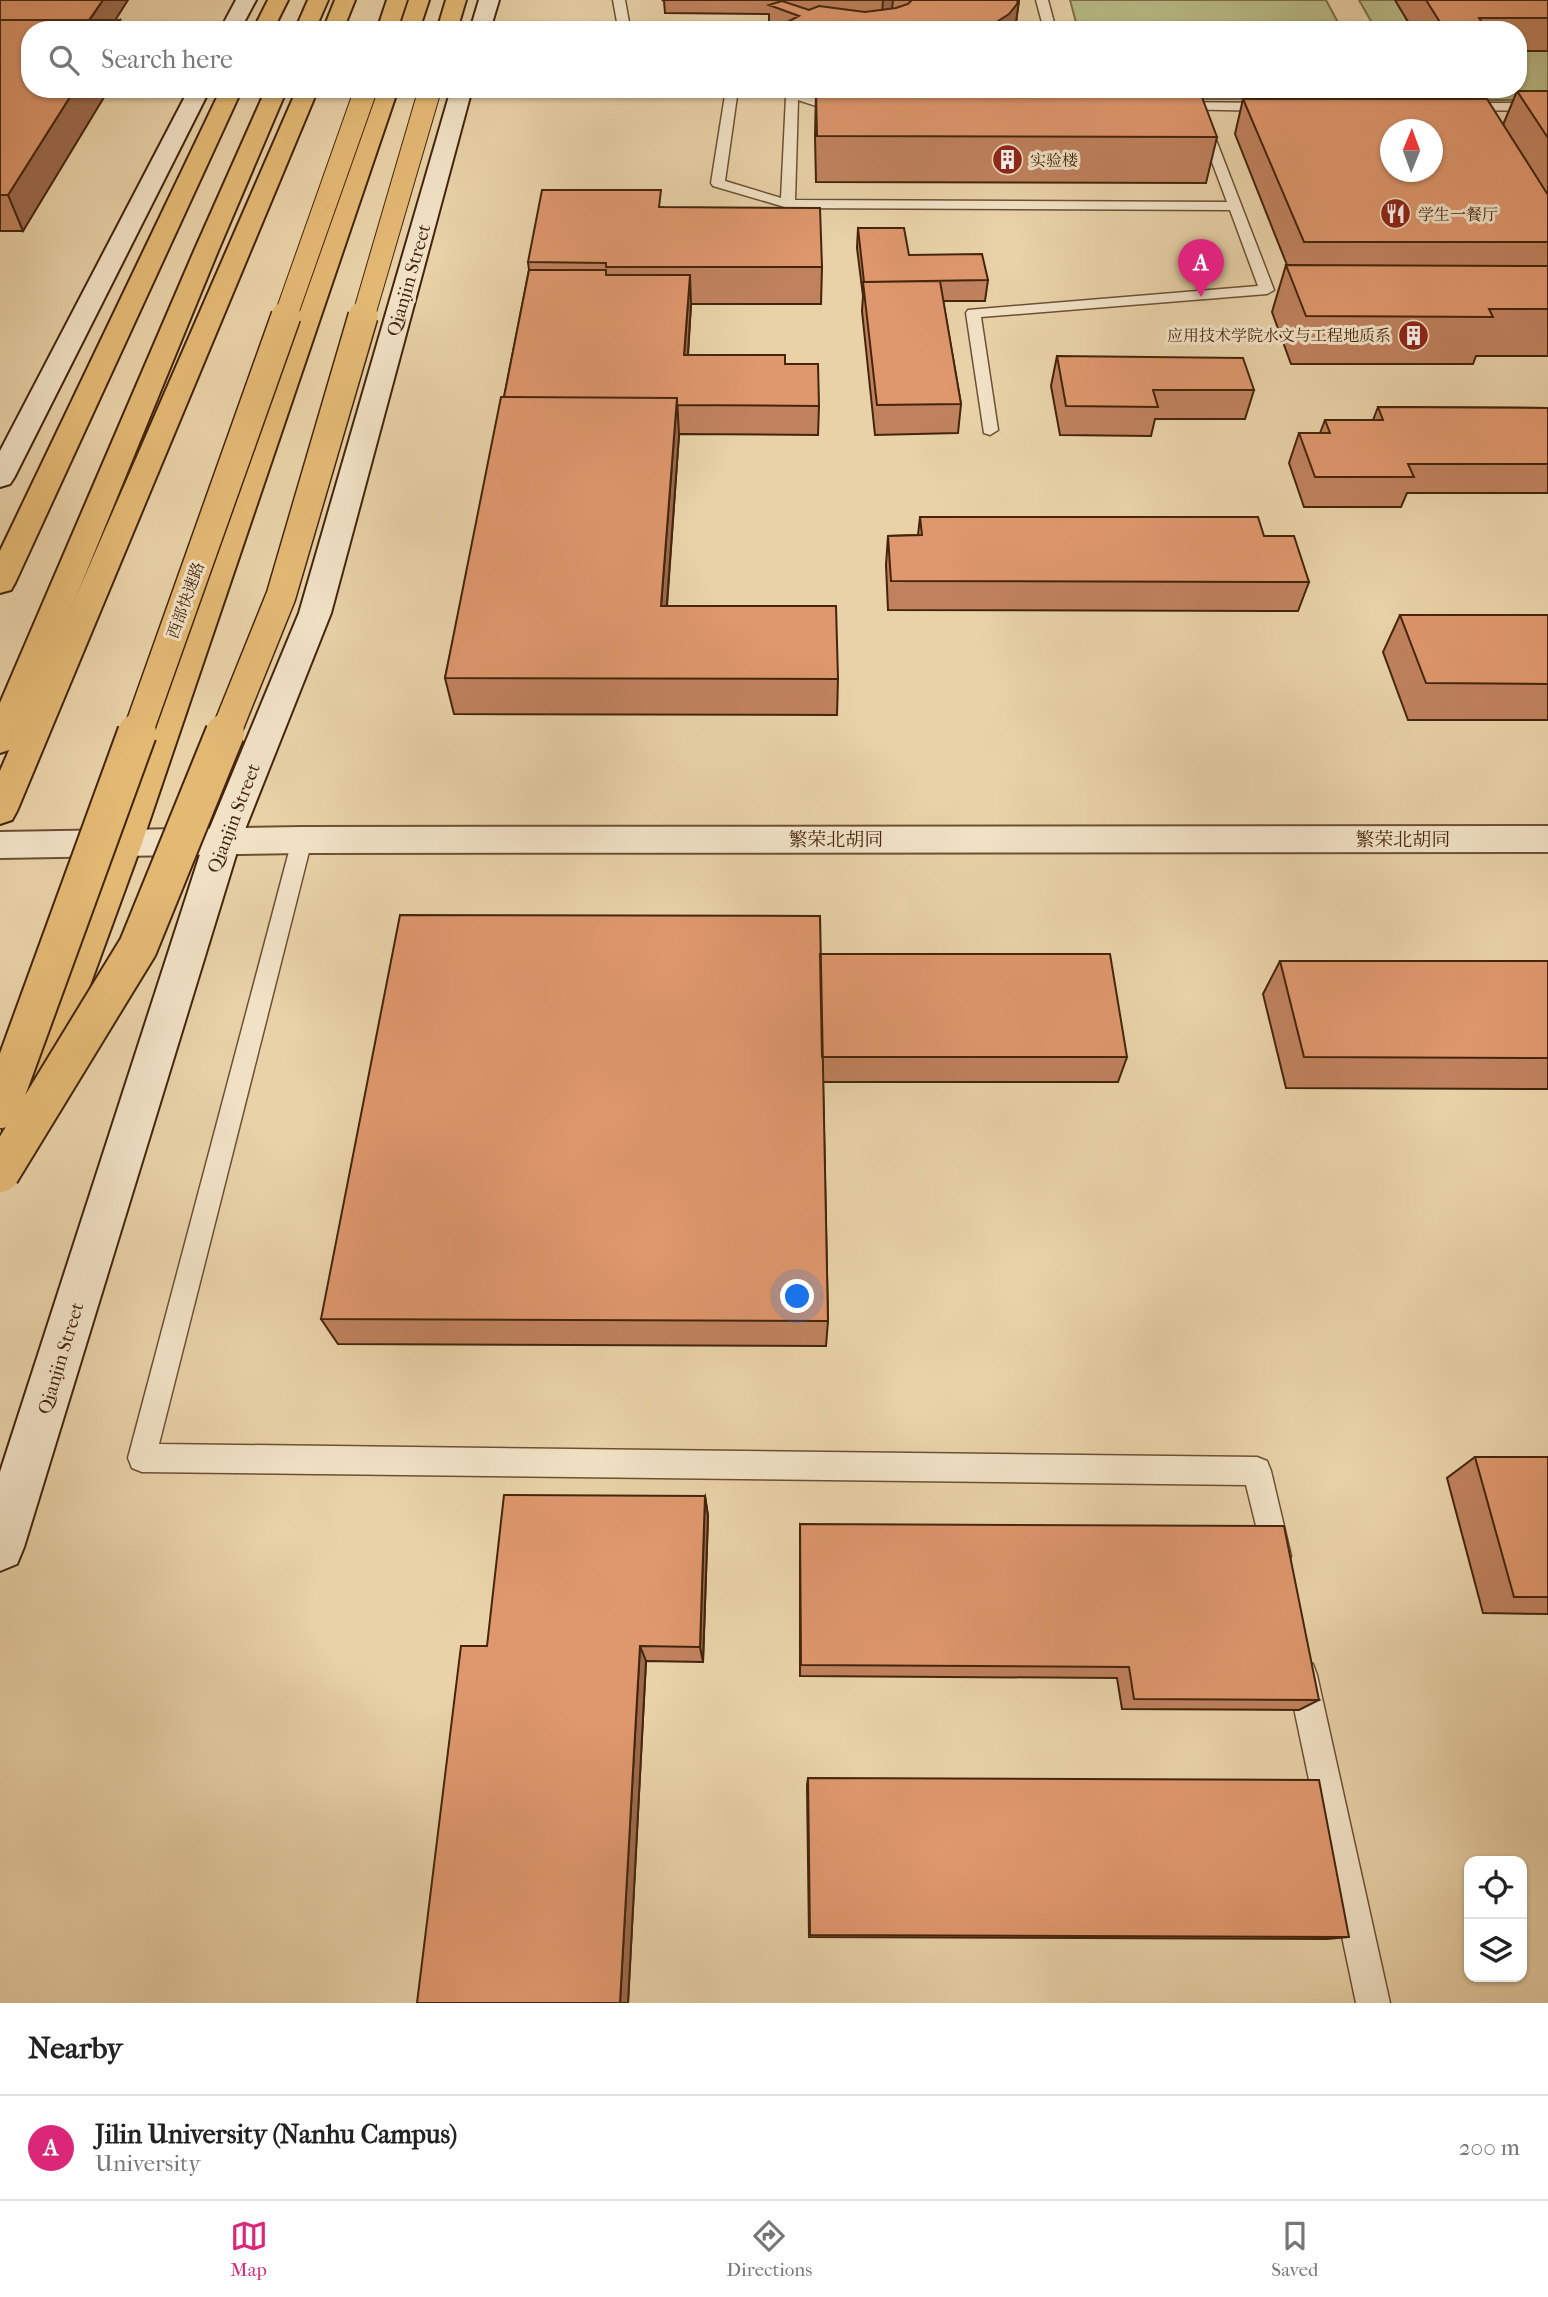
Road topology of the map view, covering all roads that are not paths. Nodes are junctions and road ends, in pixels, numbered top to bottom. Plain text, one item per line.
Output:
1 (246, 0) edge
2 (278, 0) edge
3 (318, 0) edge
4 (345, 0) edge
5 (397, 0) edge
6 (419, 0) edge
7 (456, 0) edge
8 (488, 0) edge
9 (619, 0) edge
10 (1042, 0) edge
11 (235, 21) edge
12 (267, 21) edge
13 (309, 21) edge
14 (337, 21) edge
15 (390, 21) edge
16 (412, 21) edge
17 (450, 21) edge
18 (482, 21) edge
19 (623, 21) edge
20 (1048, 21) edge
21 (195, 98) edge
22 (228, 98) edge
23 (273, 98) edge
24 (303, 98) edge
25 (363, 98) edge
26 (385, 98) edge
27 (427, 98) edge
28 (459, 98) edge
29 (731, 98) edge
30 (792, 98) edge
31 (803, 98) edge
32 (856, 105) edge
33 (1158, 106) edge
34 (1197, 106) junction
35 (1291, 107) edge
36 (1452, 107) edge
37 (1548, 107) edge
38 (788, 204) junction
39 (1235, 206) junction
40 (990, 430) dead end
41 (0, 478) edge
42 (0, 583) edge
43 (0, 741) edge
44 (0, 811) edge
45 (1548, 839) edge
46 (302, 840) junction
47 (222, 842) junction
48 (124, 843) junction
49 (0, 845) edge
50 (0, 1109) edge
51 (0, 1175) edge
52 (0, 1547) edge
53 (1281, 1580) edge
54 (1296, 1648) edge
55 (1373, 2003) edge

1 - 11 main road
2 - 12 main road
3 - 13 main road
4 - 14 main road
5 - 15 main road
6 - 16 main road
7 - 17 main road
8 - 18 main road
9 - 19 lane
10 - 20 lane
21 - 41 main road
22 - 42 main road
23 - 43 main road
24 - 44 main road
25 - 50 main road, 西部快速路, bridge
26 - 48 main road
27 - 51 main road, bridge
28 - 47 main road, Qianjin Street
29 - 38 lane
30 - 38 lane
31 - 32 lane
33 - 34 lane
34 - 35 lane
34 - 39 lane
36 - 37 lane
38 - 39 lane
39 - 40 lane
45 - 46 main road, 繁荣北胡同
46 - 47 main road, 繁荣北胡同
46 - 53 lane
47 - 48 main road, 繁荣北胡同
47 - 52 main road, Qianjin Street
48 - 49 main road, 繁荣北胡同
48 - 51 main road
54 - 55 lane

